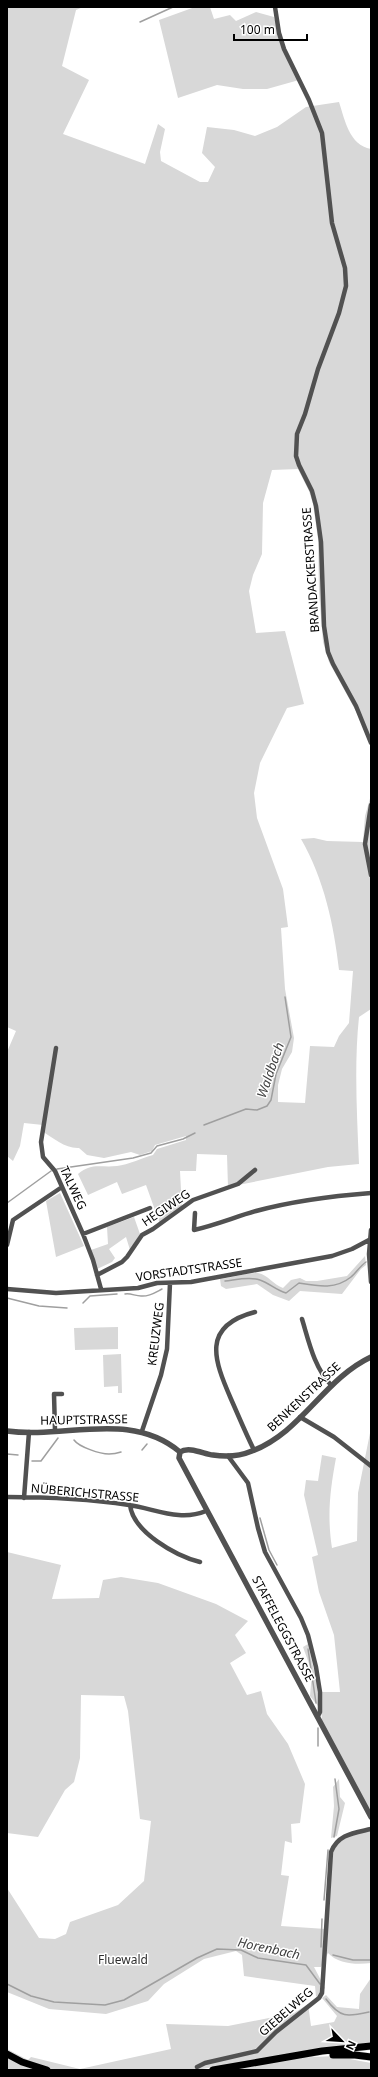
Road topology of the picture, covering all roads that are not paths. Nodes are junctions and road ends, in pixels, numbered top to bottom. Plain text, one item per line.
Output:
1 (276, 7) edge
2 (371, 743) edge
3 (371, 805) edge
4 (371, 875) edge
5 (56, 1048) dead end
6 (255, 1170) dead end
7 (62, 1187) junction
8 (371, 1193) edge
9 (150, 1208) dead end
10 (195, 1213) dead end
11 (371, 1230) edge
12 (83, 1234) junction
13 (369, 1240) junction
14 (7, 1245) edge
15 (97, 1275) junction
16 (371, 1282) edge
17 (170, 1283) junction
18 (7, 1289) edge
19 (101, 1289) junction
20 (255, 1312) dead end
21 (302, 1319) dead end
22 (371, 1357) edge
23 (331, 1385) junction
24 (62, 1394) dead end
25 (300, 1417) junction
26 (7, 1431) edge
27 (55, 1431) junction
28 (142, 1431) junction
29 (29, 1432) junction
30 (254, 1450) junction
31 (180, 1452) junction
32 (228, 1456) junction
33 (371, 1466) edge
34 (7, 1497) edge
35 (24, 1498) junction
36 (130, 1505) junction
37 (206, 1511) junction
38 (200, 1562) dead end
39 (318, 1716) junction
40 (371, 1817) edge
41 (371, 1829) edge
42 (371, 2046) edge
43 (371, 2052) edge
44 (7, 2054) edge
45 (307, 2055) junction
46 (355, 2055) junction
47 (371, 2057) edge
48 (197, 2067) dead end
49 (47, 2070) edge
50 (214, 2070) edge

1 - 2 street, BRANDACKERSTRASSE
3 - 4 street
5 - 7 street, TALWEG
6 - 15 street, HEGIWEG
7 - 12 street, TALWEG
7 - 14 street
8 - 10 street
9 - 12 street
11 - 13 street
12 - 15 street, TALWEG
13 - 16 street
13 - 17 street, VORSTADTSTRASSE
15 - 19 street, TALWEG
17 - 19 street, VORSTADTSTRASSE
17 - 28 street, KREUZWEG
18 - 19 street, VORSTADTSTRASSE
20 - 30 street
21 - 23 street
22 - 23 street, BENKENSTRASSE
23 - 25 street, BENKENSTRASSE
24 - 27 street
25 - 30 street, BENKENSTRASSE
25 - 33 street
26 - 29 street, HAUPTSTRASSE
27 - 28 street, HAUPTSTRASSE
27 - 29 street, HAUPTSTRASSE
28 - 31 street, HAUPTSTRASSE
29 - 35 street
30 - 32 street, BENKENSTRASSE
31 - 32 street, BENKENSTRASSE
31 - 37 street, STAFFELEGGSTRASSE
32 - 39 street
34 - 35 street, NÜBERICHSTRASSE
35 - 36 street, NÜBERICHSTRASSE
36 - 37 street, NÜBERICHSTRASSE
36 - 38 street
37 - 39 street, STAFFELEGGSTRASSE
39 - 40 street, STAFFELEGGSTRASSE
41 - 48 street, GIEBELWEG
42 - 45 main road
43 - 46 main road
44 - 49 main road
45 - 46 main road
45 - 50 main road
46 - 47 main road

